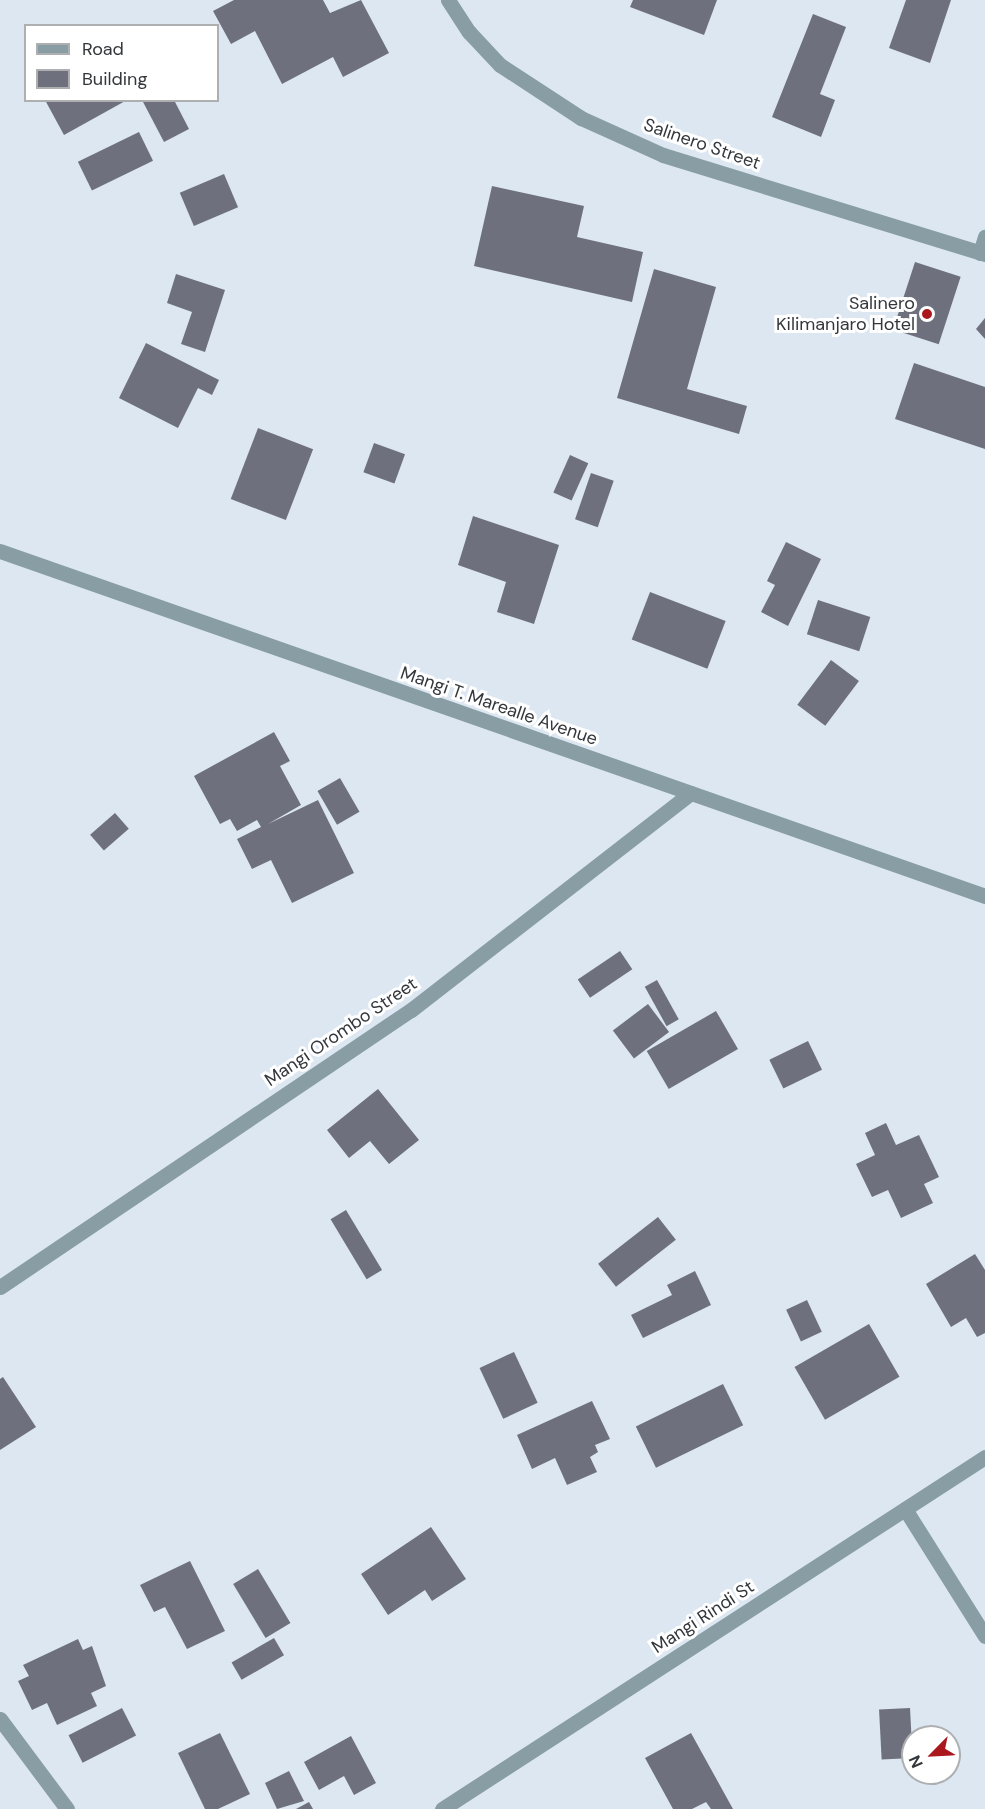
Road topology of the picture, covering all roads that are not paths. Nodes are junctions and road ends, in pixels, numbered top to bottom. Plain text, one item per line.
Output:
1 (448, 0) edge
2 (985, 237) edge
3 (982, 254) edge
4 (0, 551) edge
5 (691, 793) junction
6 (985, 896) edge
7 (0, 1287) edge
8 (985, 1457) edge
9 (905, 1509) junction
10 (985, 1636) edge
11 (0, 1719) edge
12 (66, 1809) edge
13 (442, 1809) edge

1 - 3 street, Salinero Street
2 - 3 street
4 - 5 street, Mangi T. Marealle Avenue
5 - 6 street, Mangi T. Marealle Avenue
5 - 7 street, Mangi Orombo Street
8 - 9 street, Mangi Rindi St
9 - 10 street
9 - 13 street, Mangi Rindi St
11 - 12 street

